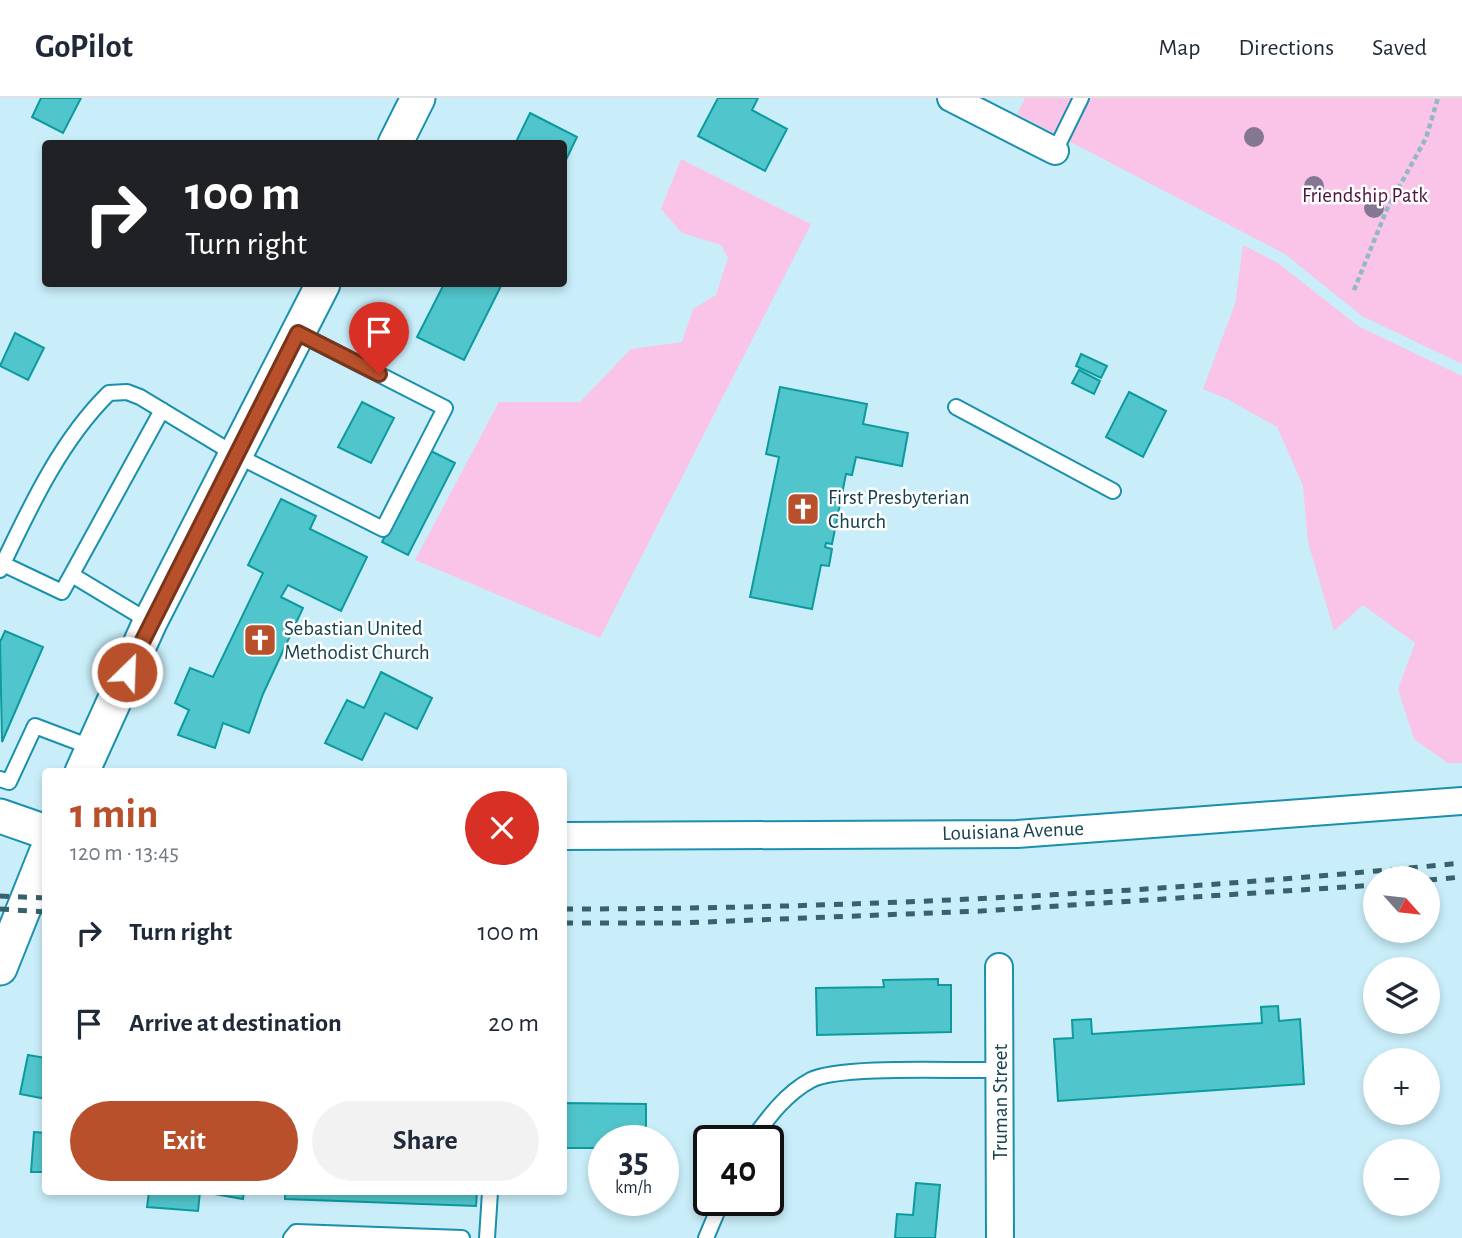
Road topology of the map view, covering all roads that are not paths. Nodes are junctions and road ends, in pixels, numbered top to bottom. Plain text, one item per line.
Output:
1 (418, 98) edge
2 (951, 98) edge
3 (1081, 98) edge
4 (397, 140) edge
5 (1055, 151) joint
6 (321, 287) edge
7 (298, 333) junction
8 (956, 407) dead end
9 (162, 410) junction
10 (236, 455) junction
11 (1113, 491) dead end
12 (2, 567) edge
13 (72, 575) junction
14 (150, 622) junction
15 (88, 760) edge
16 (0, 779) edge
17 (1462, 801) edge
18 (0, 816) edge
19 (42, 831) edge
20 (567, 836) edge
21 (42, 863) edge
22 (999, 967) dead end
23 (0, 968) edge
24 (1000, 1070) junction
25 (763, 1125) edge
26 (490, 1195) edge
27 (715, 1216) edge
28 (291, 1238) edge
29 (462, 1238) edge
30 (487, 1238) edge
31 (706, 1238) edge
32 (1000, 1238) edge

1 - 4 street
2 - 5 street
3 - 5 lane
6 - 7 street
7 - 10 street
7 - 10 lane
8 - 11 lane
9 - 10 lane
9 - 12 lane
9 - 13 lane
10 - 14 street
12 - 13 lane
13 - 14 lane
14 - 15 street
15 - 16 lane
17 - 20 street, Louisiana Avenue
18 - 19 street
21 - 23 street
22 - 24 street, Truman Street
24 - 25 lane
24 - 32 street, Truman Street
26 - 30 lane
27 - 31 lane
28 - 29 lane

